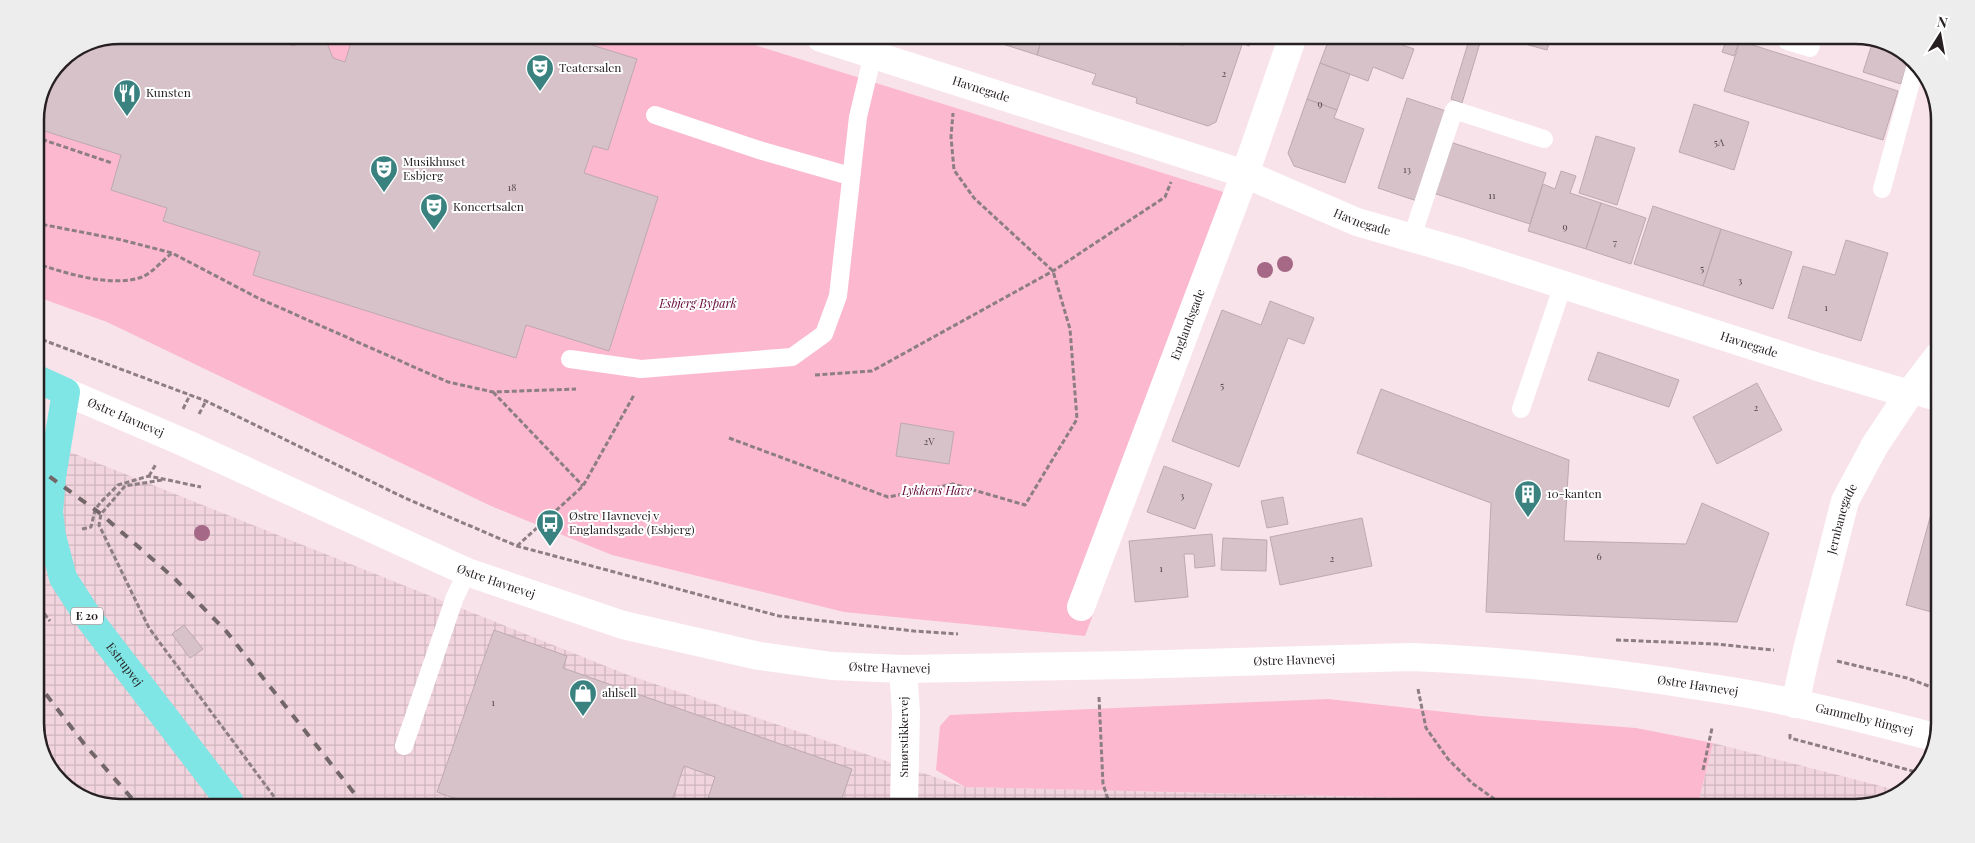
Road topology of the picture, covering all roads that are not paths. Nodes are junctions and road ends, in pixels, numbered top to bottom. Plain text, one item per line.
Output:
1 (840, 44) edge
2 (1290, 44) edge
3 (1797, 44) edge
4 (1811, 44) edge
5 (873, 54) junction
6 (1914, 71) edge
7 (655, 114) dead end
8 (1544, 139) dead end
9 (1244, 174) junction
10 (850, 176) junction
11 (1882, 189) dead end
12 (1412, 237) junction
13 (1563, 285) junction
14 (570, 359) dead end
15 (1931, 365) edge
16 (44, 382) edge
17 (66, 392) junction
18 (1909, 394) junction
19 (1931, 400) edge
20 (1521, 409) dead end
21 (467, 572) junction
22 (1082, 607) dead end
23 (903, 669) junction
24 (1795, 704) junction
25 (1930, 736) edge
26 (404, 746) dead end
27 (228, 799) edge
28 (904, 799) edge

1 - 5 main road, Havnegade
2 - 9 main road, Englandsgade
3 - 4 lane
5 - 9 main road, Havnegade
5 - 10 lane
6 - 11 lane
7 - 10 lane
8 - 12 lane
9 - 12 main road, Havnegade
9 - 22 main road, Englandsgade
10 - 14 lane
12 - 13 main road, Havnegade
13 - 18 main road, Havnegade
13 - 20 lane
15 - 18 main road, Jernbanegade
16 - 17 main road, Østre Havnevej
17 - 21 main road, Østre Havnevej
17 - 27 main road, Estrupvej / E 20
18 - 19 lane
18 - 24 main road, Jernbanegade
21 - 23 main road, Østre Havnevej
21 - 26 lane
23 - 24 main road, Østre Havnevej
23 - 28 main road, Smørstikkervej
24 - 25 main road, Gammelby Ringvej

